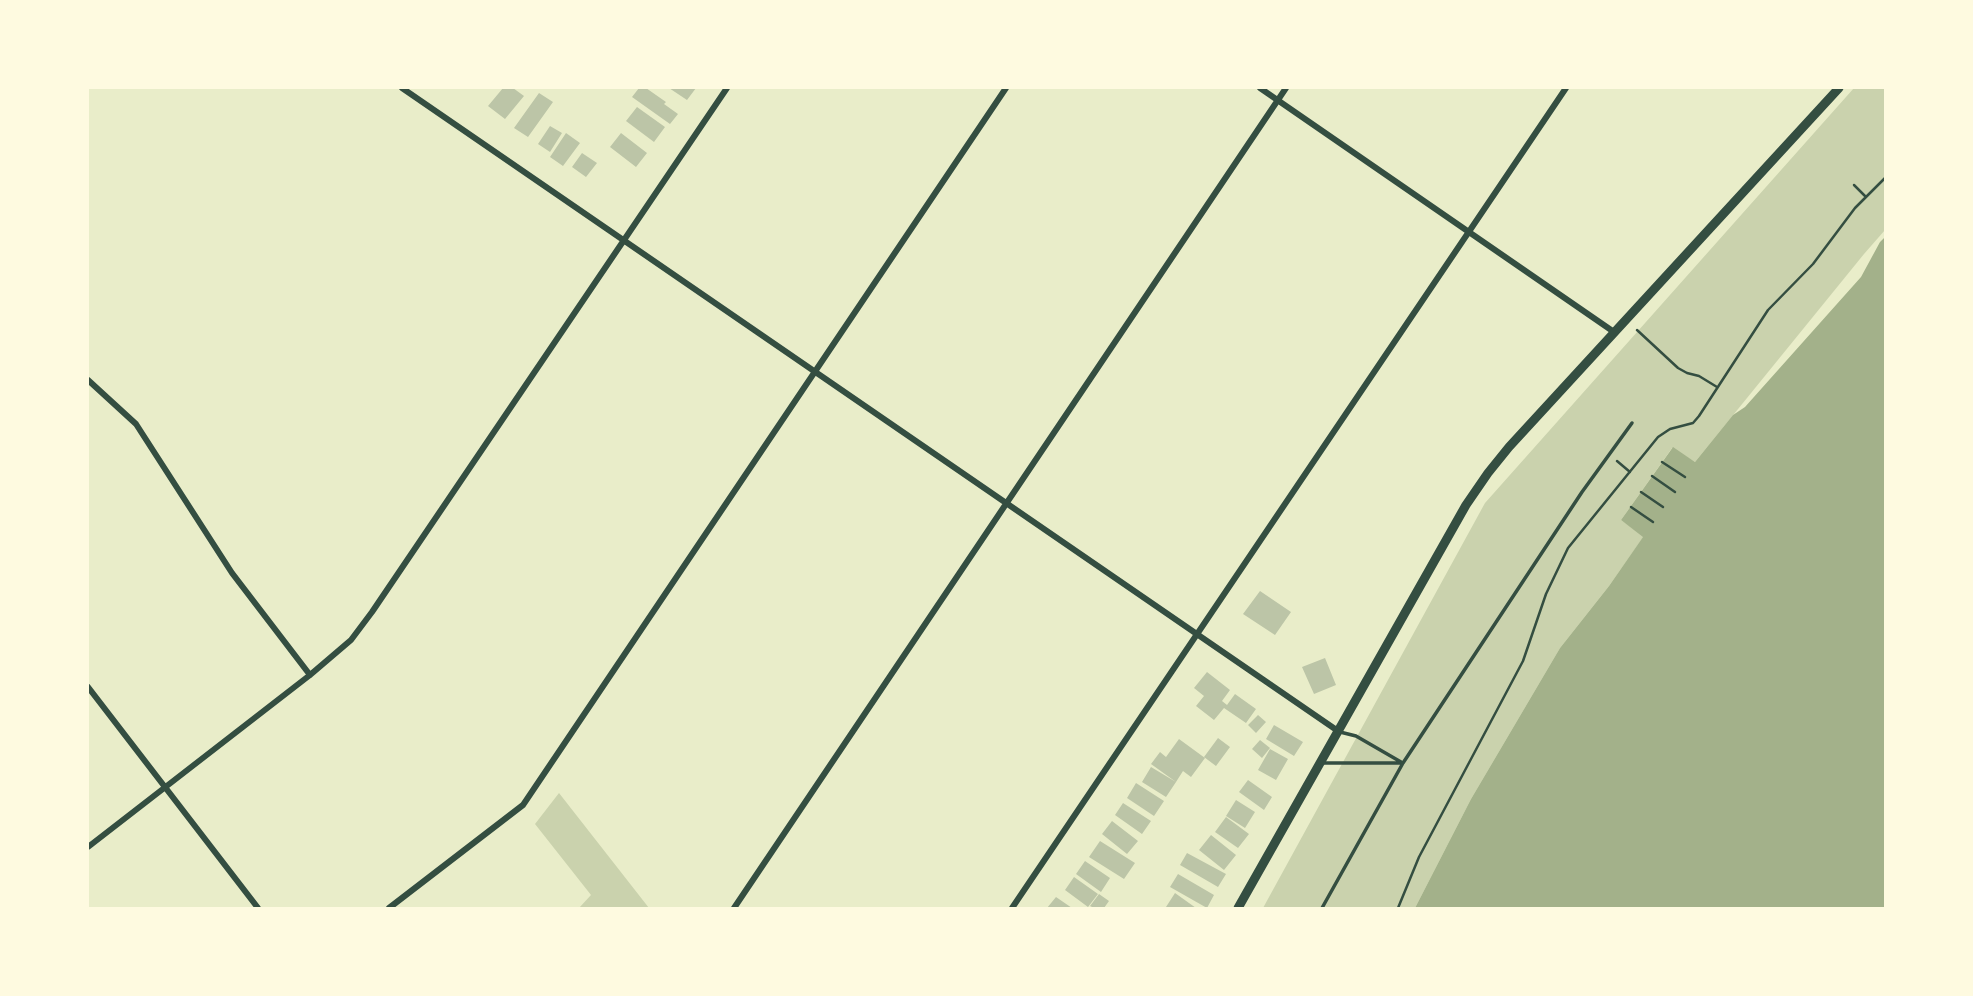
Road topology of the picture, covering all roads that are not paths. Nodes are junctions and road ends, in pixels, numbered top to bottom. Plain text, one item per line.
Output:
1 (402, 88) edge
2 (727, 88) edge
3 (1006, 88) edge
4 (1260, 88) edge
5 (1286, 88) edge
6 (1566, 88) edge
7 (1839, 88) edge
8 (1278, 99) junction
9 (1469, 231) junction
10 (624, 240) junction
11 (1614, 332) junction
12 (814, 372) junction
13 (88, 380) edge
14 (1632, 423) dead end
15 (1006, 504) junction
16 (1196, 635) junction
17 (310, 675) junction
18 (88, 687) edge
19 (1338, 731) junction
20 (1322, 763) junction
21 (1403, 764) junction
22 (165, 788) junction
23 (88, 847) edge
24 (258, 908) edge
25 (389, 908) edge
26 (734, 908) edge
27 (1012, 908) edge
28 (1238, 908) edge
29 (1322, 908) edge

1 - 10 street
2 - 10 street
3 - 12 street
4 - 8 street
5 - 8 street
6 - 9 street
7 - 11 main road
8 - 9 street
8 - 15 street
9 - 11 street
9 - 16 street
10 - 12 street
10 - 17 street
11 - 19 main road
12 - 15 street
12 - 25 street
13 - 17 street
14 - 21 lane
15 - 16 street
15 - 26 street
16 - 19 street
16 - 27 street
17 - 22 street
18 - 22 street
19 - 20 main road
19 - 21 lane
20 - 21 lane
20 - 28 main road
21 - 29 lane
22 - 23 street
22 - 24 street

